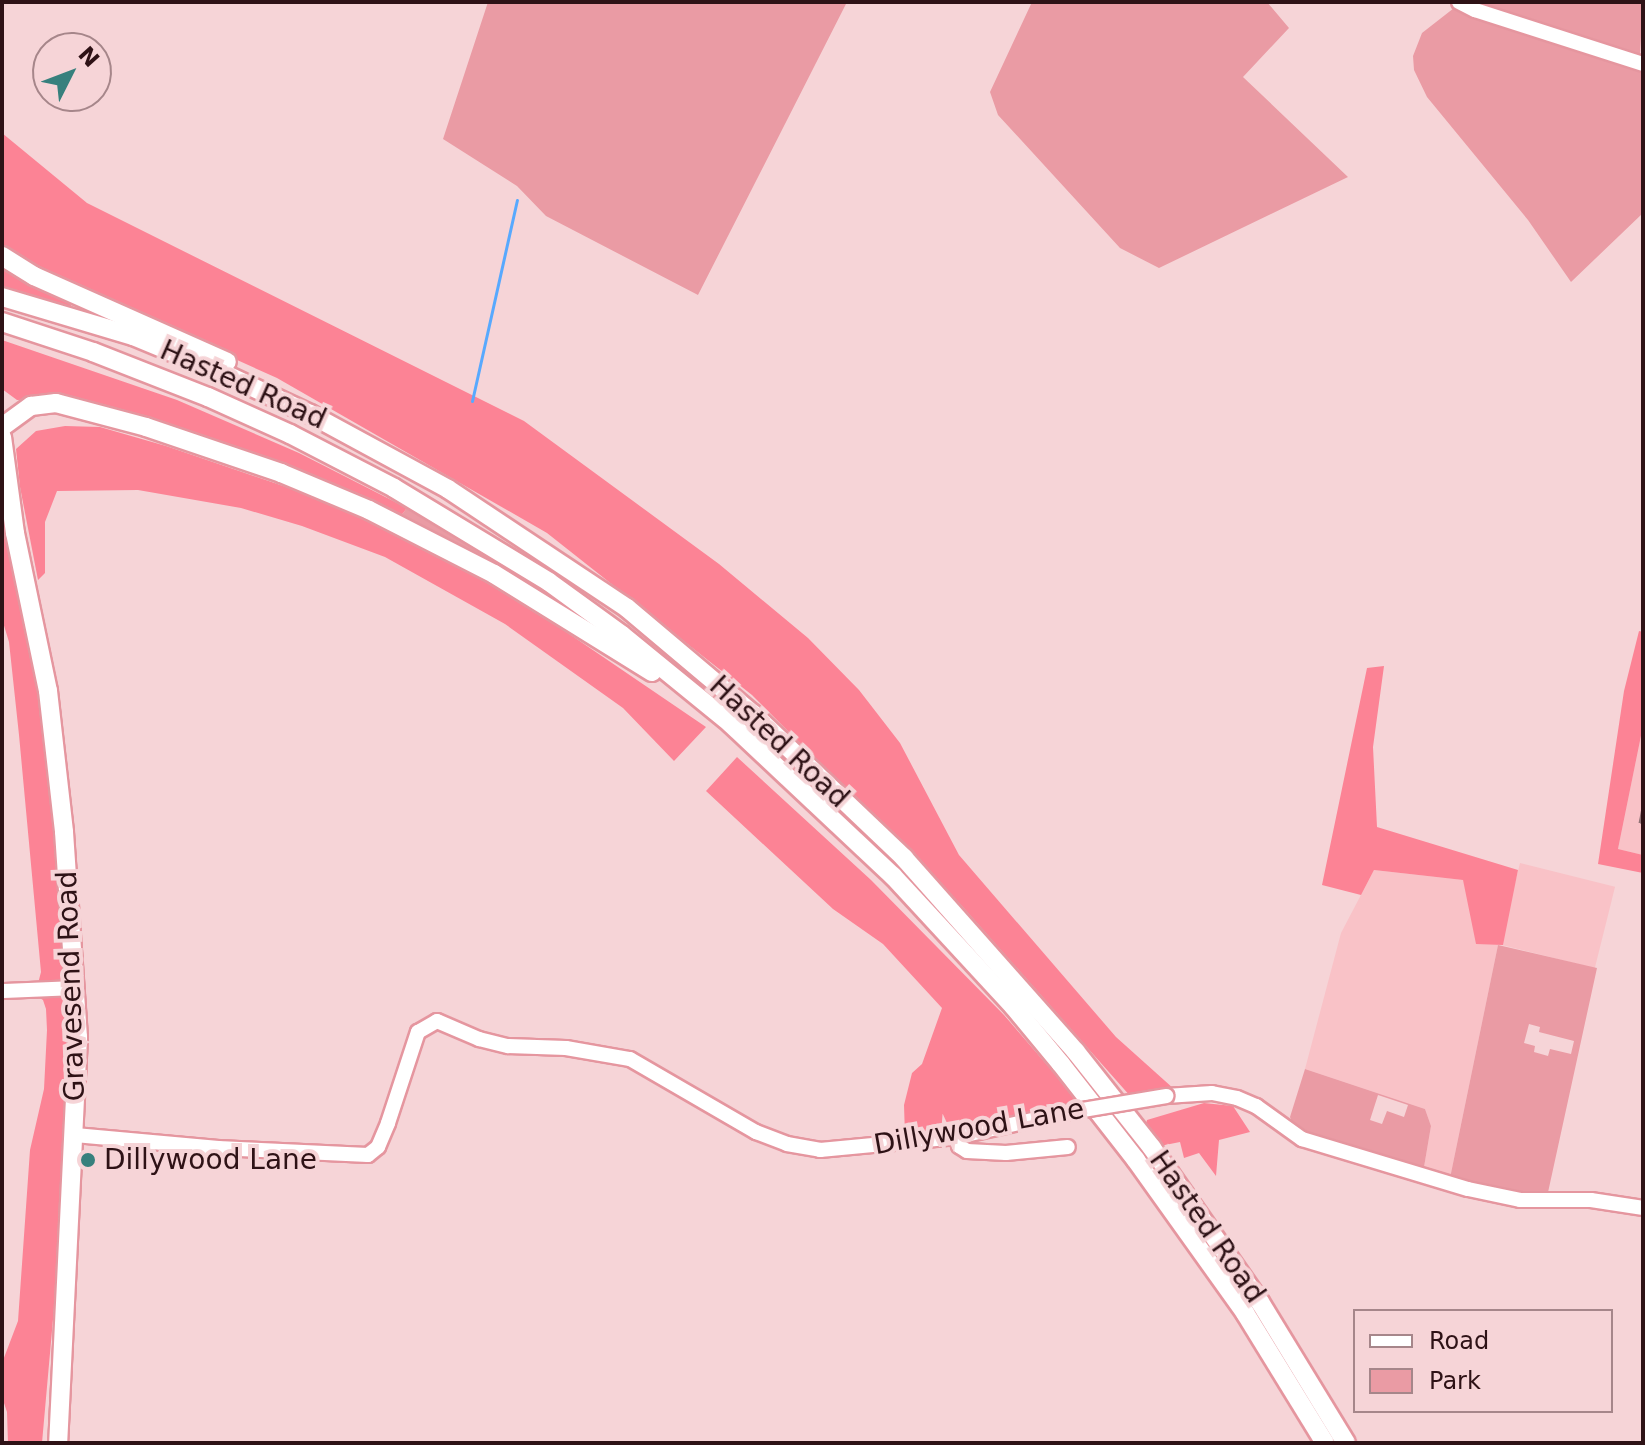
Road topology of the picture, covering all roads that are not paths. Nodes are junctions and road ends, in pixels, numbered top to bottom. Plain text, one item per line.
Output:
1 (1459, 2) edge
2 (1643, 64) edge
3 (2, 256) edge
4 (2, 297) edge
5 (2, 322) edge
6 (2, 416) edge
7 (2, 426) edge
8 (2, 437) edge
9 (2, 502) edge
10 (15, 533) junction
11 (627, 608) junction
12 (731, 724) junction
13 (75, 988) junction
14 (2, 991) edge
15 (75, 1135) junction
16 (957, 1137) junction
17 (1068, 1147) dead end
18 (1643, 1208) edge
19 (58, 1443) edge
20 (1325, 1443) edge
21 (1346, 1443) edge

1 - 2 street
3 - 11 main road
4 - 11 main road, Hasted Road
5 - 12 main road, Hasted Road
6 - 7 main road
7 - 12 main road
8 - 10 main road, Gravesend Road
9 - 10 main road, Gravesend Road
10 - 13 main road, Gravesend Road
11 - 21 main road, Hasted Road
12 - 20 main road, Hasted Road
13 - 14 street
13 - 15 main road, Gravesend Road
15 - 16 street, Dillywood Lane
15 - 19 main road, Gravesend Road
16 - 17 street
16 - 18 street, Dillywood Lane, bridge

